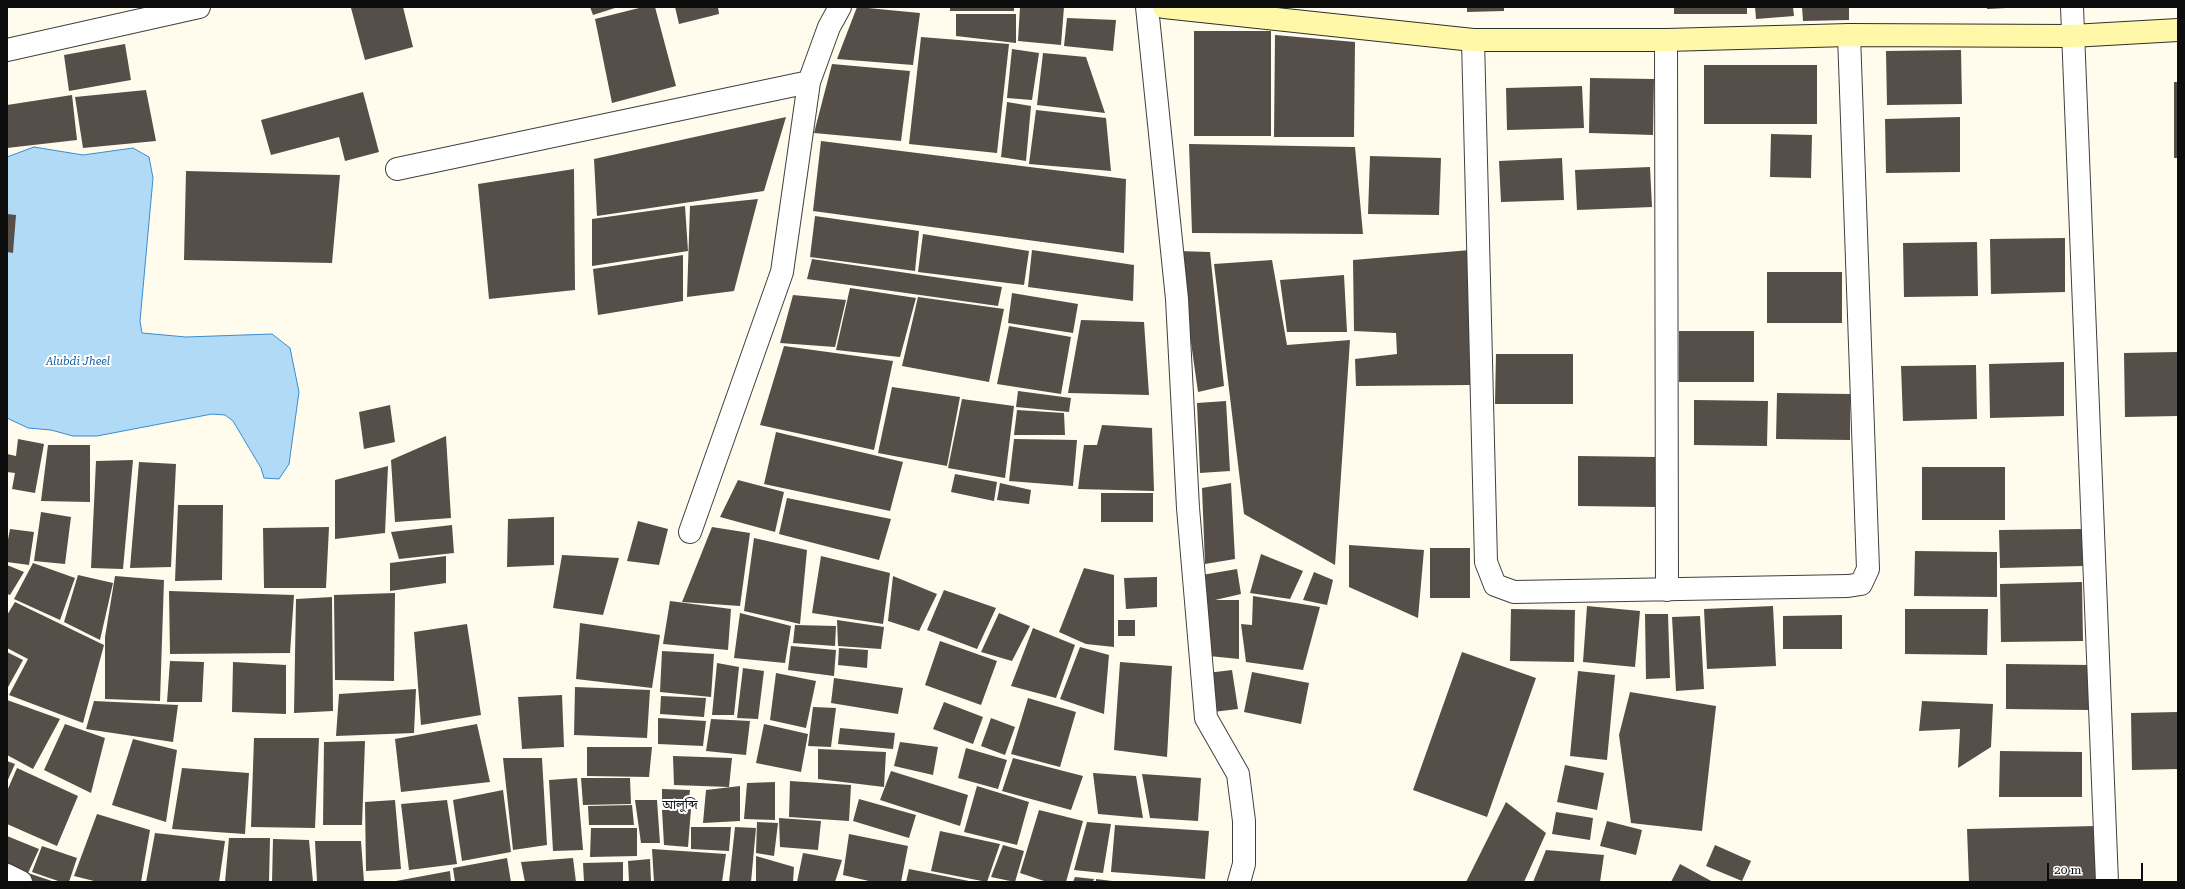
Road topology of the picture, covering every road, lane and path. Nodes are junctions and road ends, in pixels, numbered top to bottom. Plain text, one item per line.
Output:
1 (199, 7) edge
2 (840, 7) edge
3 (1147, 7) edge
4 (1164, 7) edge
5 (2072, 7) edge
6 (2178, 30) edge
7 (1849, 35) junction
8 (2072, 36) junction
9 (1473, 40) junction
10 (1666, 40) junction
11 (7, 50) edge
12 (809, 82) junction
13 (397, 169) dead end
14 (690, 532) dead end
15 (1667, 590) junction
16 (7, 875) edge
17 (21, 882) edge
18 (1239, 882) edge
19 (2107, 882) edge

1 - 11 street
2 - 12 street
3 - 18 street
4 - 9 street
5 - 8 street
6 - 8 street
7 - 8 street
7 - 10 street
7 - 15 street
8 - 19 street
9 - 10 street
9 - 15 street
10 - 15 street
12 - 13 street
12 - 14 street
16 - 17 street

